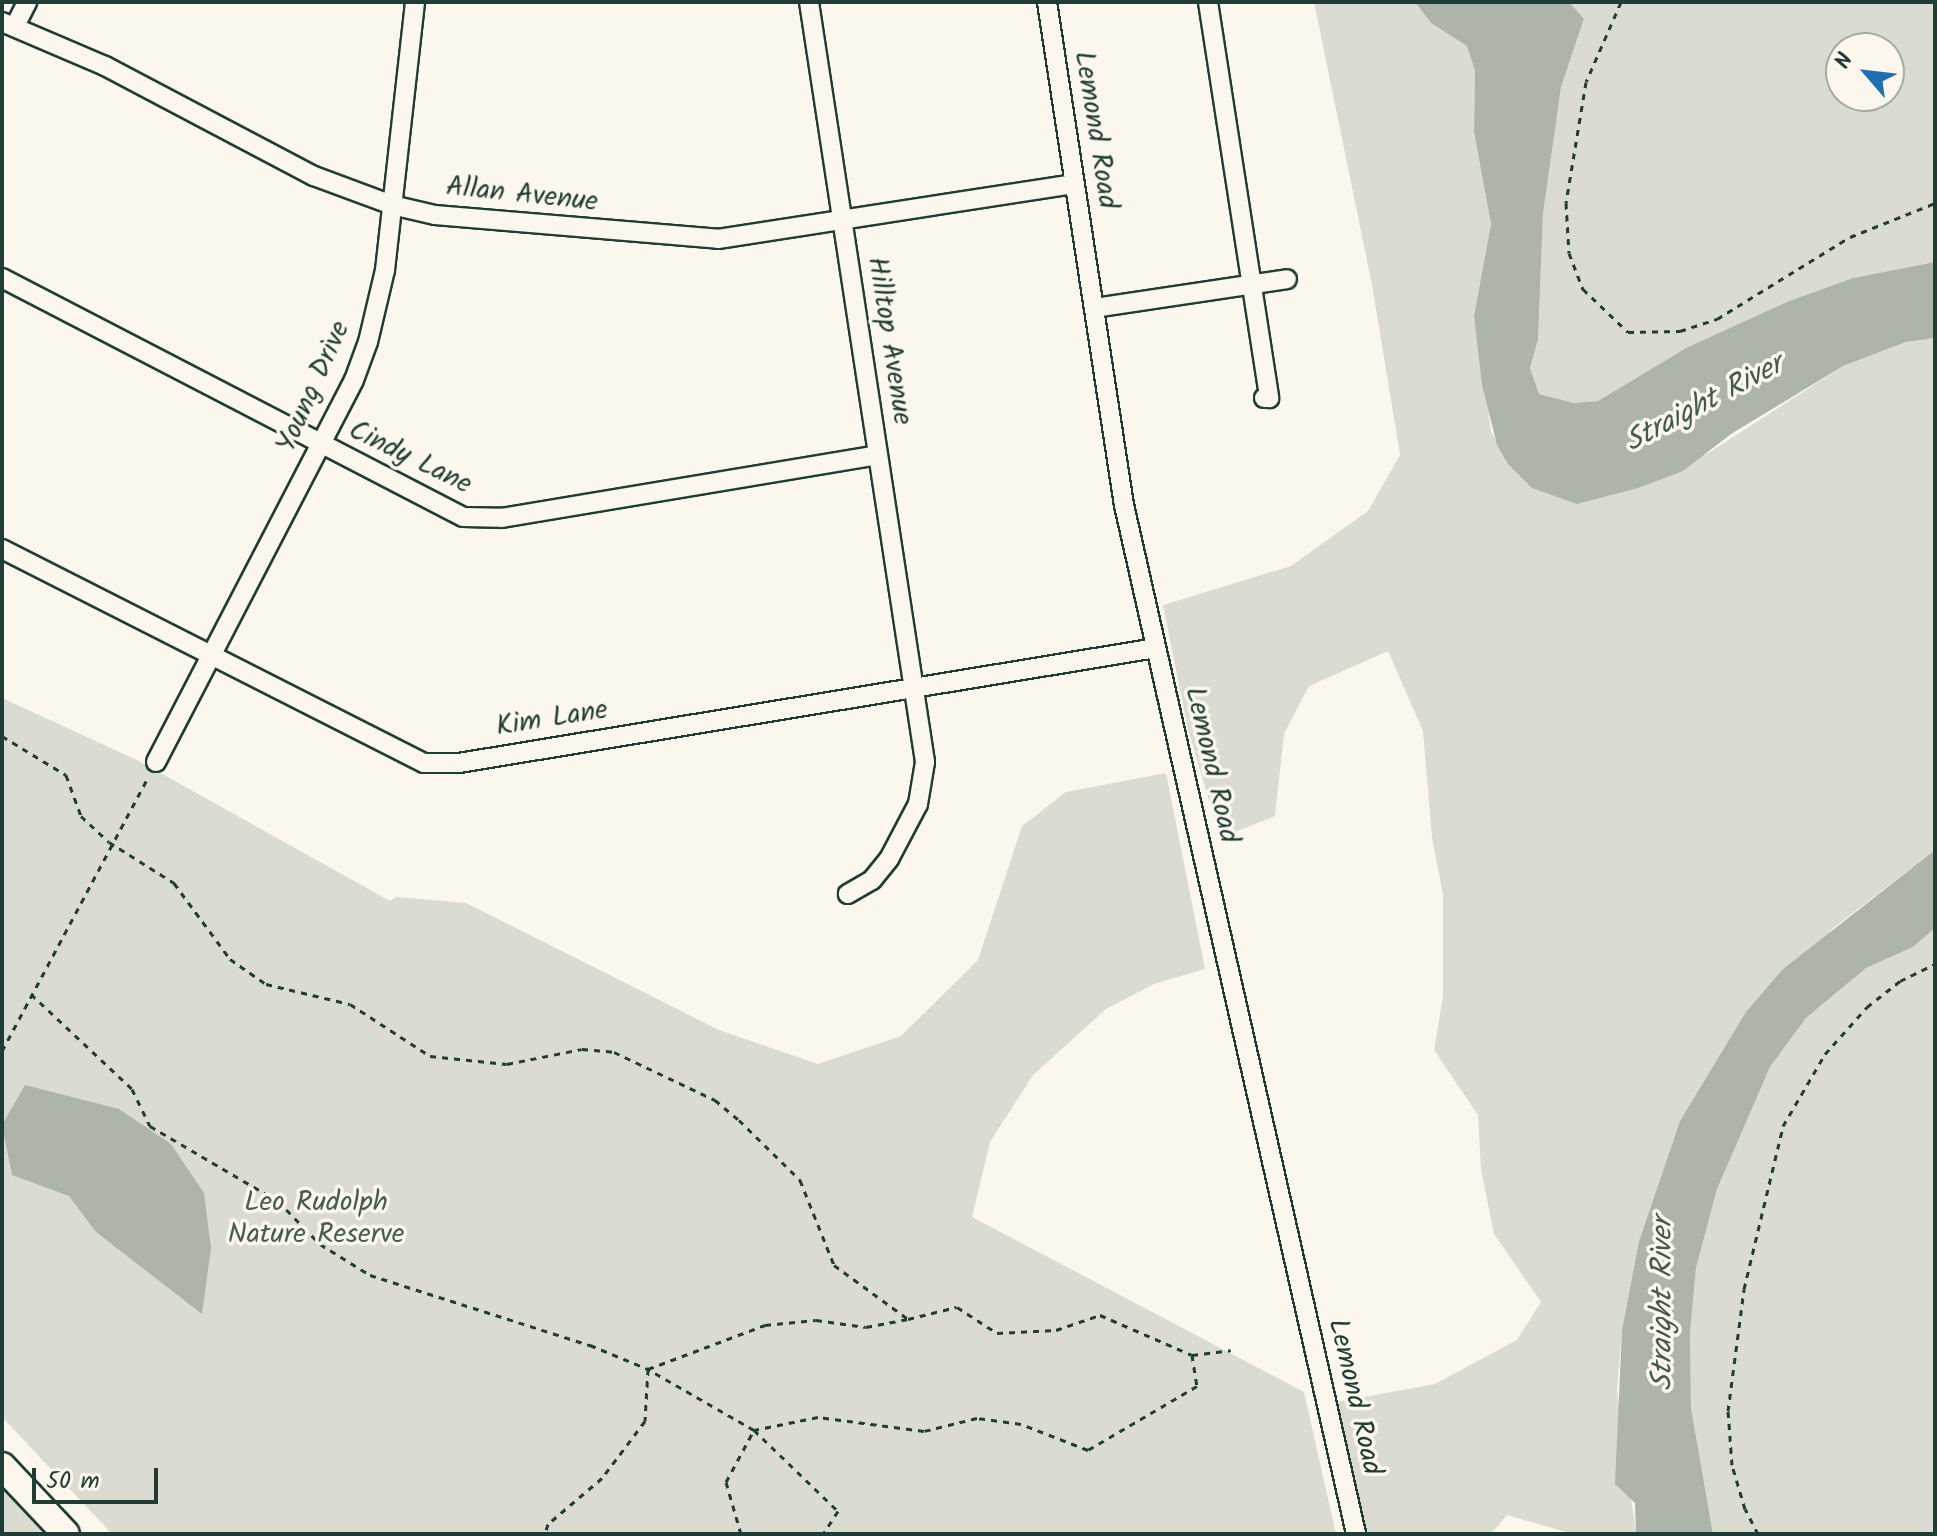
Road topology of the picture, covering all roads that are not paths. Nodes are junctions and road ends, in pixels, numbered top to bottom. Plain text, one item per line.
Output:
1 (27, 2) edge
2 (415, 2) edge
3 (809, 2) edge
4 (1047, 2) edge
5 (1208, 2) edge
6 (8, 24) edge
7 (1075, 184) junction
8 (392, 205) junction
9 (842, 223) junction
10 (2, 278) edge
11 (1287, 279) dead end
12 (1252, 284) junction
13 (1094, 308) junction
14 (1264, 398) dead end
15 (321, 446) junction
16 (878, 455) junction
17 (2, 549) edge
18 (1156, 648) junction
19 (211, 657) junction
20 (914, 688) junction
21 (152, 769) road end
22 (848, 894) dead end
23 (2, 1466) edge
24 (66, 1534) edge
25 (1356, 1534) edge

1 - 6 street
2 - 8 street, Young Drive
3 - 9 street, Hilltop Avenue
4 - 7 street, Lemond Road
5 - 12 street
6 - 8 street, Allan Avenue
7 - 9 street, Allan Avenue
7 - 13 street, Lemond Road
8 - 9 street, Allan Avenue
8 - 15 street, Young Drive
9 - 16 street, Hilltop Avenue
10 - 15 street, Cindy Lane
11 - 12 street
12 - 13 street
12 - 14 street
13 - 18 street, Lemond Road
15 - 16 street, Cindy Lane
15 - 19 street, Young Drive
16 - 20 street, Hilltop Avenue
17 - 19 street, Kim Lane
18 - 20 street, Kim Lane
18 - 25 street, Lemond Road
19 - 20 street, Kim Lane
19 - 21 street, Young Drive
20 - 22 street, Hilltop Avenue
23 - 24 highway

